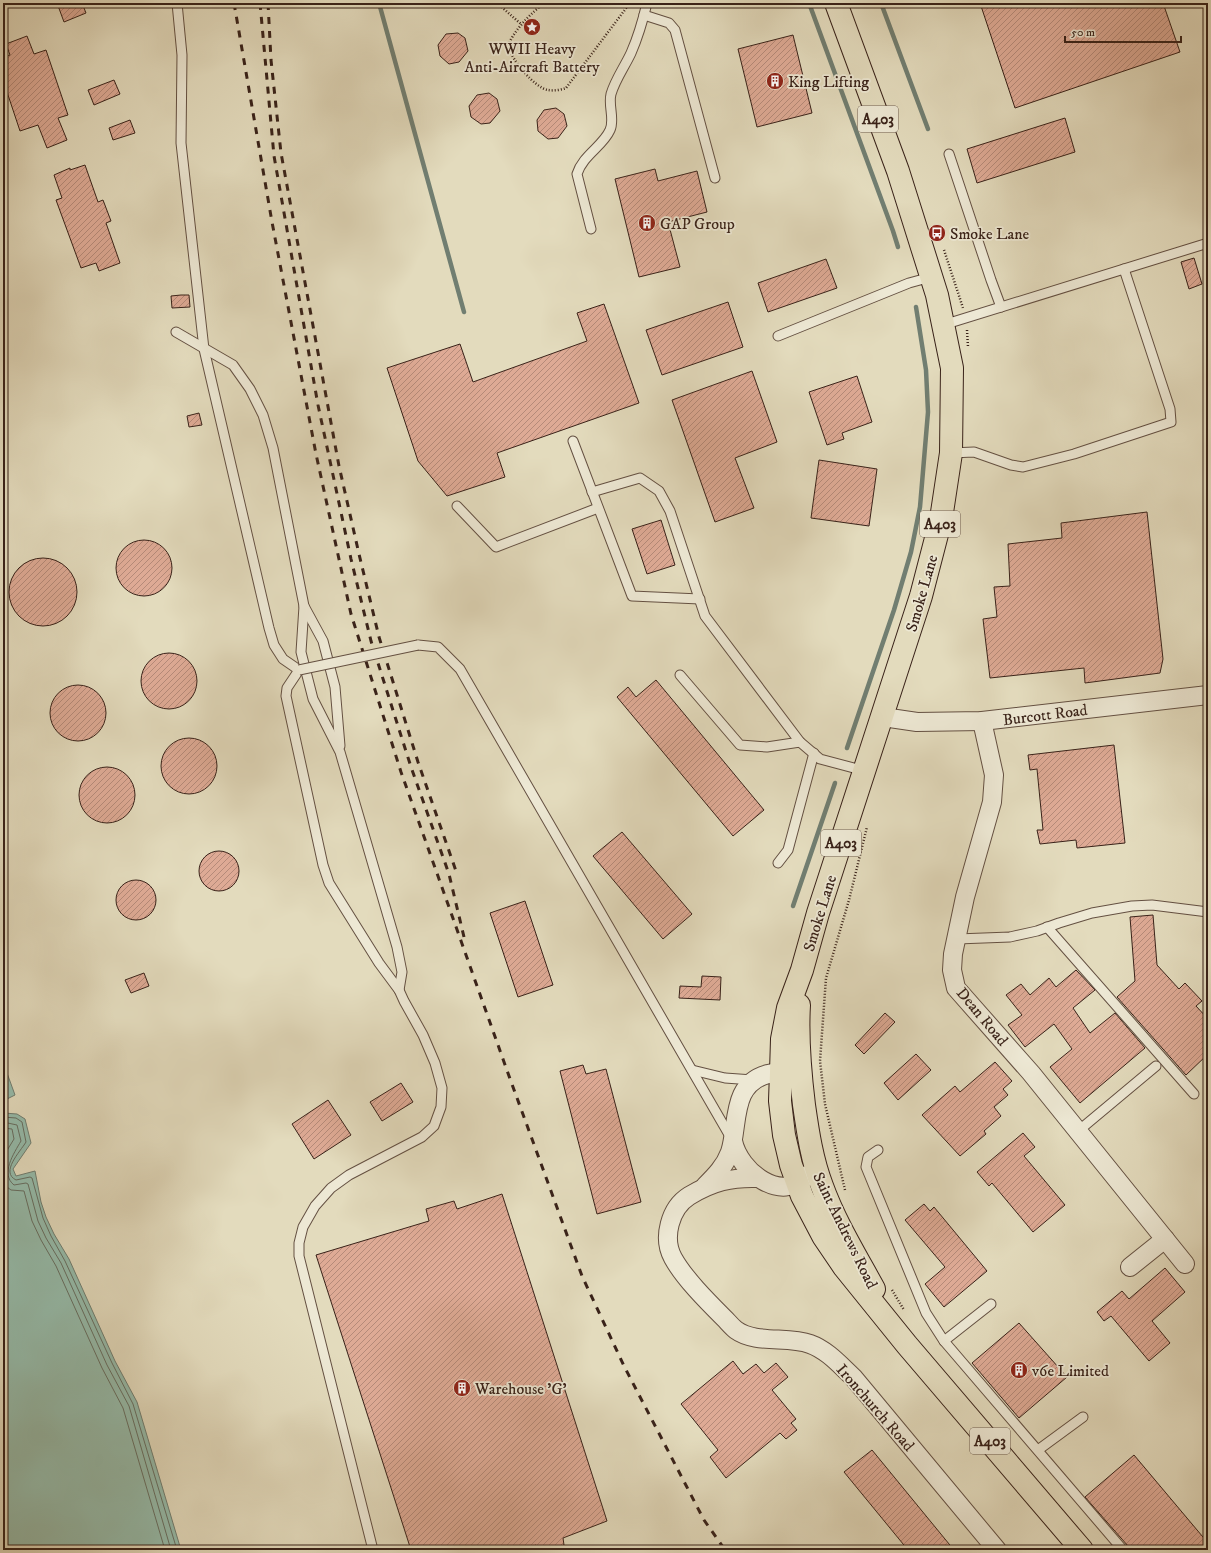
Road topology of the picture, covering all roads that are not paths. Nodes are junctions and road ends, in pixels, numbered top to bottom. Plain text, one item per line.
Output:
1 (177, 3) edge
2 (647, 3) edge
3 (836, 3) edge
4 (644, 15) junction
5 (949, 154) dead end
6 (715, 178) dead end
7 (591, 229) dead end
8 (1208, 243) edge
9 (1124, 269) junction
10 (931, 277) junction
11 (1001, 307) junction
12 (943, 325) junction
13 (176, 332) dead end
14 (778, 336) dead end
15 (204, 349) junction
16 (573, 441) dead end
17 (951, 453) junction
18 (592, 492) junction
19 (457, 506) dead end
20 (598, 508) junction
21 (700, 599) junction
22 (304, 606) junction
23 (299, 670) junction
24 (680, 675) dead end
25 (1208, 695) edge
26 (883, 717) junction
27 (982, 721) junction
28 (800, 742) junction
29 (340, 752) junction
30 (814, 753) junction
31 (865, 771) junction
32 (778, 863) dead end
33 (1208, 912) edge
34 (1047, 927) junction
35 (957, 939) junction
36 (802, 970) junction
37 (399, 990) junction
38 (1156, 1066) dead end
39 (692, 1070) junction
40 (781, 1072) junction
41 (755, 1080) junction
42 (802, 1086) junction
43 (1194, 1094) dead end
44 (1078, 1132) junction
45 (733, 1141) junction
46 (878, 1150) dead end
47 (813, 1162) junction
48 (758, 1178) junction
49 (796, 1183) junction
50 (704, 1186) junction
51 (1165, 1239) junction
52 (1185, 1264) dead end
53 (1130, 1267) dead end
54 (991, 1304) dead end
55 (898, 1332) junction
56 (944, 1341) junction
57 (1082, 1417) dead end
58 (1038, 1450) junction
59 (372, 1550) edge
60 (997, 1550) edge
61 (1082, 1550) edge
62 (1123, 1550) edge

1 - 15 lane
2 - 4 lane
3 - 10 highway, Smoke Lane / A403
4 - 6 lane
4 - 7 lane
5 - 11 lane
8 - 9 lane
9 - 11 lane
9 - 17 lane
10 - 12 highway, Smoke Lane / A403
10 - 14 lane
11 - 12 lane
12 - 17 highway, Smoke Lane / A403
13 - 15 lane
15 - 22 lane
15 - 23 lane
16 - 18 lane
17 - 26 highway, Smoke Lane / A403
18 - 20 lane
18 - 21 lane
19 - 20 lane
20 - 21 lane
21 - 28 lane
22 - 29 lane
22 - 29 lane
23 - 37 lane
23 - 39 lane, bridge
24 - 28 lane
25 - 27 street, Burcott Road
26 - 27 street, Burcott Road
26 - 31 highway, Smoke Lane / A403
27 - 35 street, Dean Road
28 - 30 lane
29 - 37 lane
30 - 31 lane
30 - 32 lane
31 - 36 highway, Smoke Lane / A403
33 - 34 lane
34 - 35 lane
34 - 43 lane
35 - 44 street, Dean Road
36 - 40 highway, Saint Andrews Road / A403
36 - 42 highway, Saint Andrews Road / A403
37 - 59 lane
38 - 44 lane
39 - 41 lane
39 - 45 lane
40 - 41 street
40 - 42 street
40 - 49 highway, Saint Andrews Road / A403
41 - 45 street
42 - 47 highway, Saint Andrews Road / A403
44 - 51 street, Dean Road
45 - 48 street
45 - 50 street
46 - 56 lane
47 - 49 street
47 - 55 highway, Saint Andrews Road / A403
48 - 49 street, Ironchurch Road
48 - 50 street, Ironchurch Road
49 - 55 highway, Saint Andrews Road / A403
50 - 60 street, Ironchurch Road
51 - 52 street, Dean Road
51 - 53 street
54 - 56 lane
55 - 61 highway, Saint Andrews Road / A403
56 - 58 lane
57 - 58 lane
58 - 62 lane

